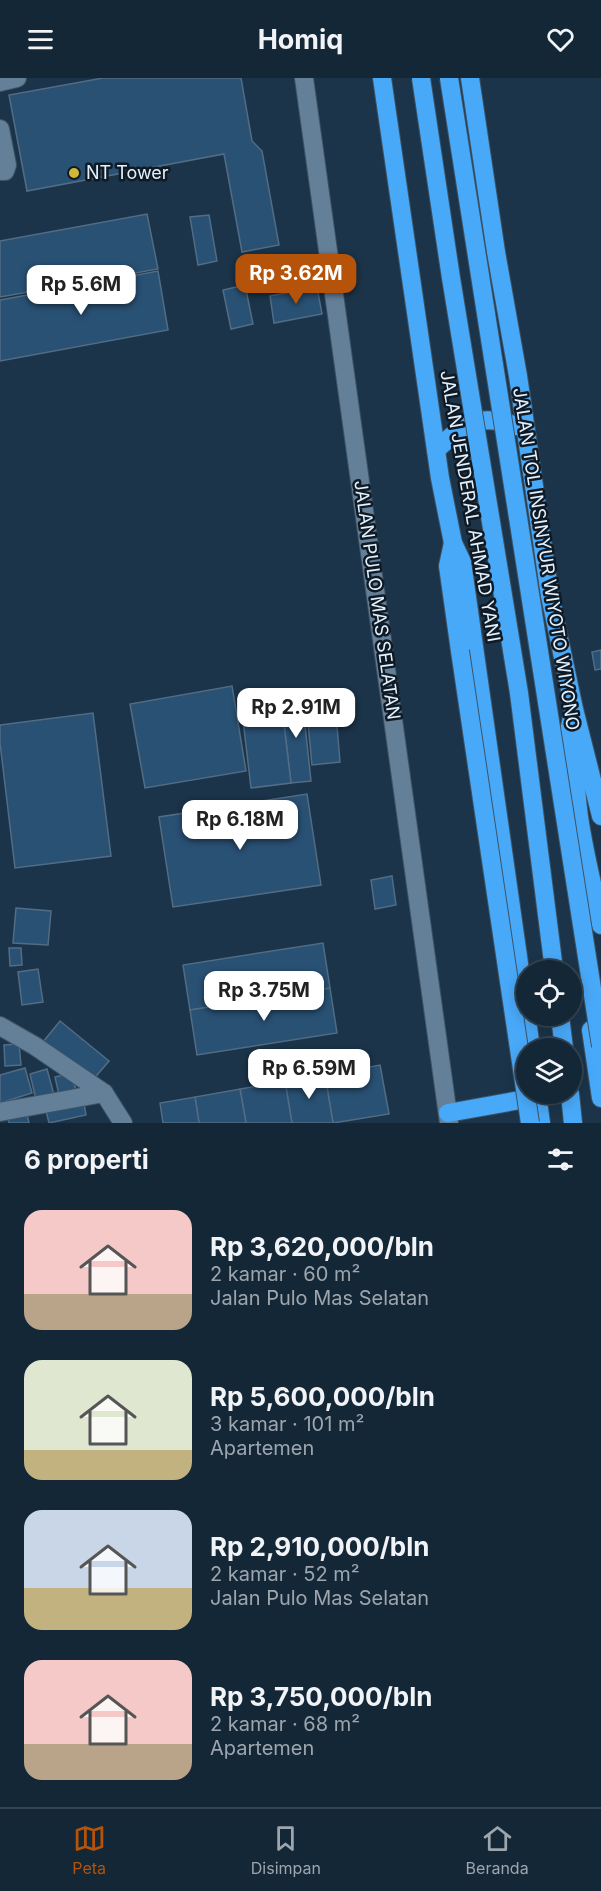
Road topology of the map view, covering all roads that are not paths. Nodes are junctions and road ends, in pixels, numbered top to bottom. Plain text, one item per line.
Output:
1 (17, 78) edge
2 (304, 78) edge
3 (382, 78) edge
4 (421, 78) edge
5 (449, 78) edge
6 (470, 78) edge
7 (0, 82) edge
8 (0, 129) edge
9 (0, 171) edge
10 (525, 430) junction
11 (436, 450) junction
12 (453, 543) junction
13 (574, 709) junction
14 (579, 730) junction
15 (601, 816) edge
16 (601, 925) edge
17 (553, 960) edge
18 (0, 1023) edge
19 (530, 1038) edge
20 (601, 1046) edge
21 (104, 1093) junction
22 (601, 1098) edge
23 (516, 1099) edge
24 (538, 1104) edge
25 (571, 1104) edge
26 (0, 1112) edge
27 (452, 1116) edge
28 (123, 1123) edge
29 (530, 1123) edge
30 (540, 1123) edge
31 (573, 1123) edge

1 - 7 street
2 - 27 street, JALAN PULO MAS SELATAN
3 - 11 highway, JALAN JENDERAL AHMAD YANI
4 - 17 highway, bridge
5 - 20 highway, JALAN TOL INSINYUR WIYOTO WIYONO, bridge
6 - 10 highway
8 - 9 street
10 - 11 highway
10 - 13 highway
11 - 12 highway, JALAN JENDERAL AHMAD YANI
12 - 19 highway, JALAN JENDERAL AHMAD YANI
12 - 29 highway, bridge
13 - 14 highway
13 - 22 highway
14 - 15 highway
14 - 16 highway
18 - 21 street
21 - 26 street
21 - 28 street
23 - 27 highway
24 - 30 highway
25 - 31 highway

